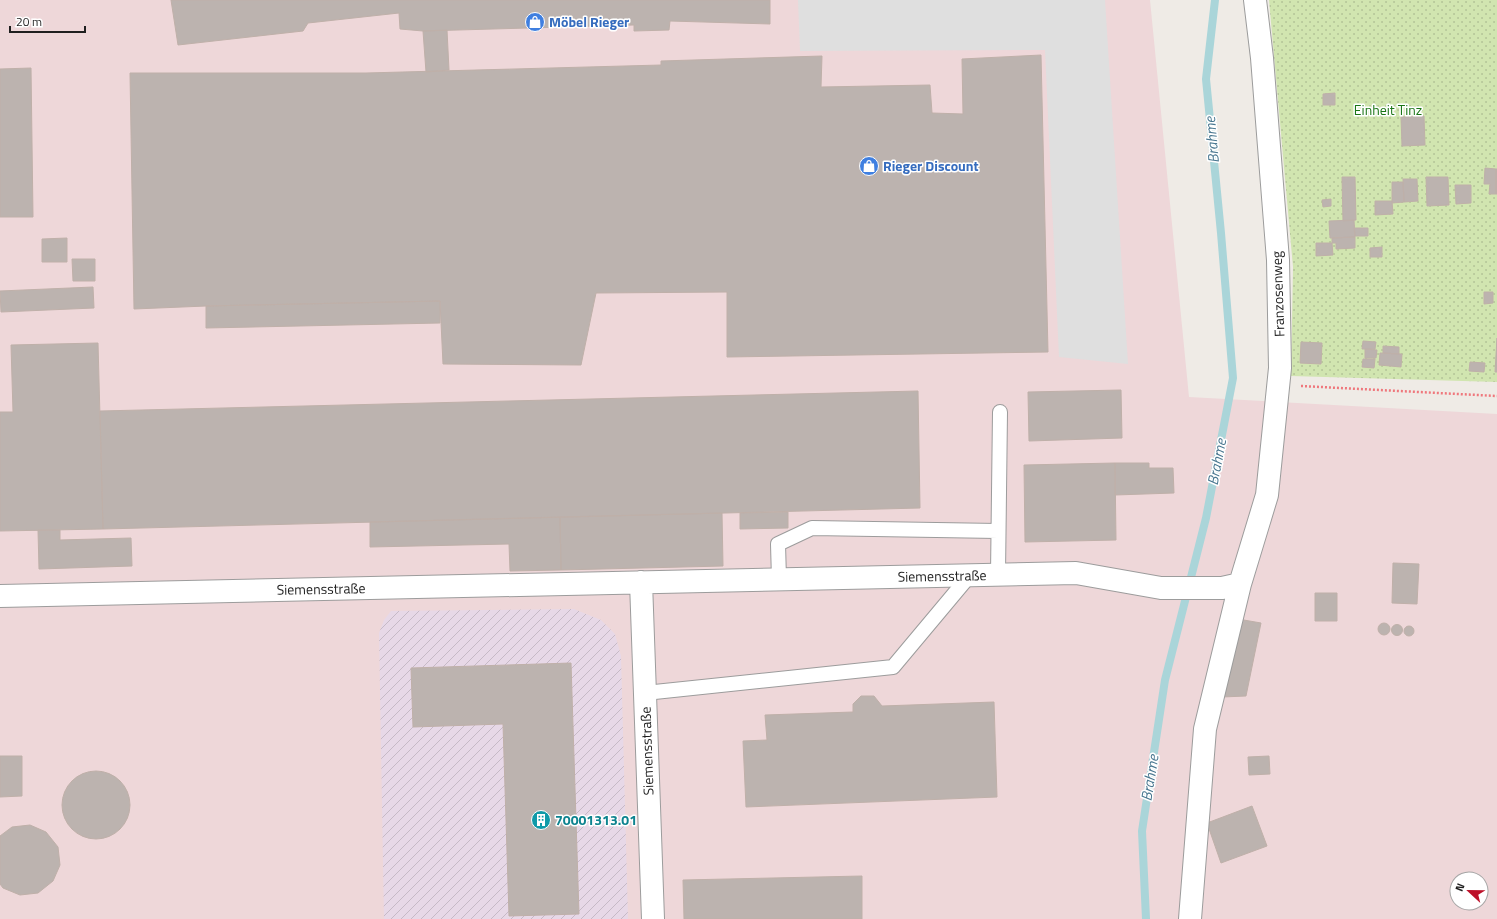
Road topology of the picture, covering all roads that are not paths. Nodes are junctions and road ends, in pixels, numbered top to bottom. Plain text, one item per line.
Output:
1 (1256, 0) edge
2 (1000, 412) dead end
3 (998, 531) junction
4 (998, 574) junction
5 (970, 575) junction
6 (778, 579) junction
7 (641, 582) junction
8 (1231, 586) junction
9 (0, 596) edge
10 (645, 693) junction
11 (653, 919) edge
12 (1190, 919) edge

1 - 8 street, Franzosenweg
2 - 3 lane
3 - 4 lane
3 - 6 lane
4 - 5 street, Siemensstraße
4 - 8 street, Siemensstraße
5 - 6 street, Siemensstraße
5 - 10 lane
6 - 7 street, Siemensstraße
7 - 9 street, Siemensstraße
7 - 10 street, Siemensstraße
8 - 12 street, Franzosenweg
10 - 11 street, Siemensstraße

